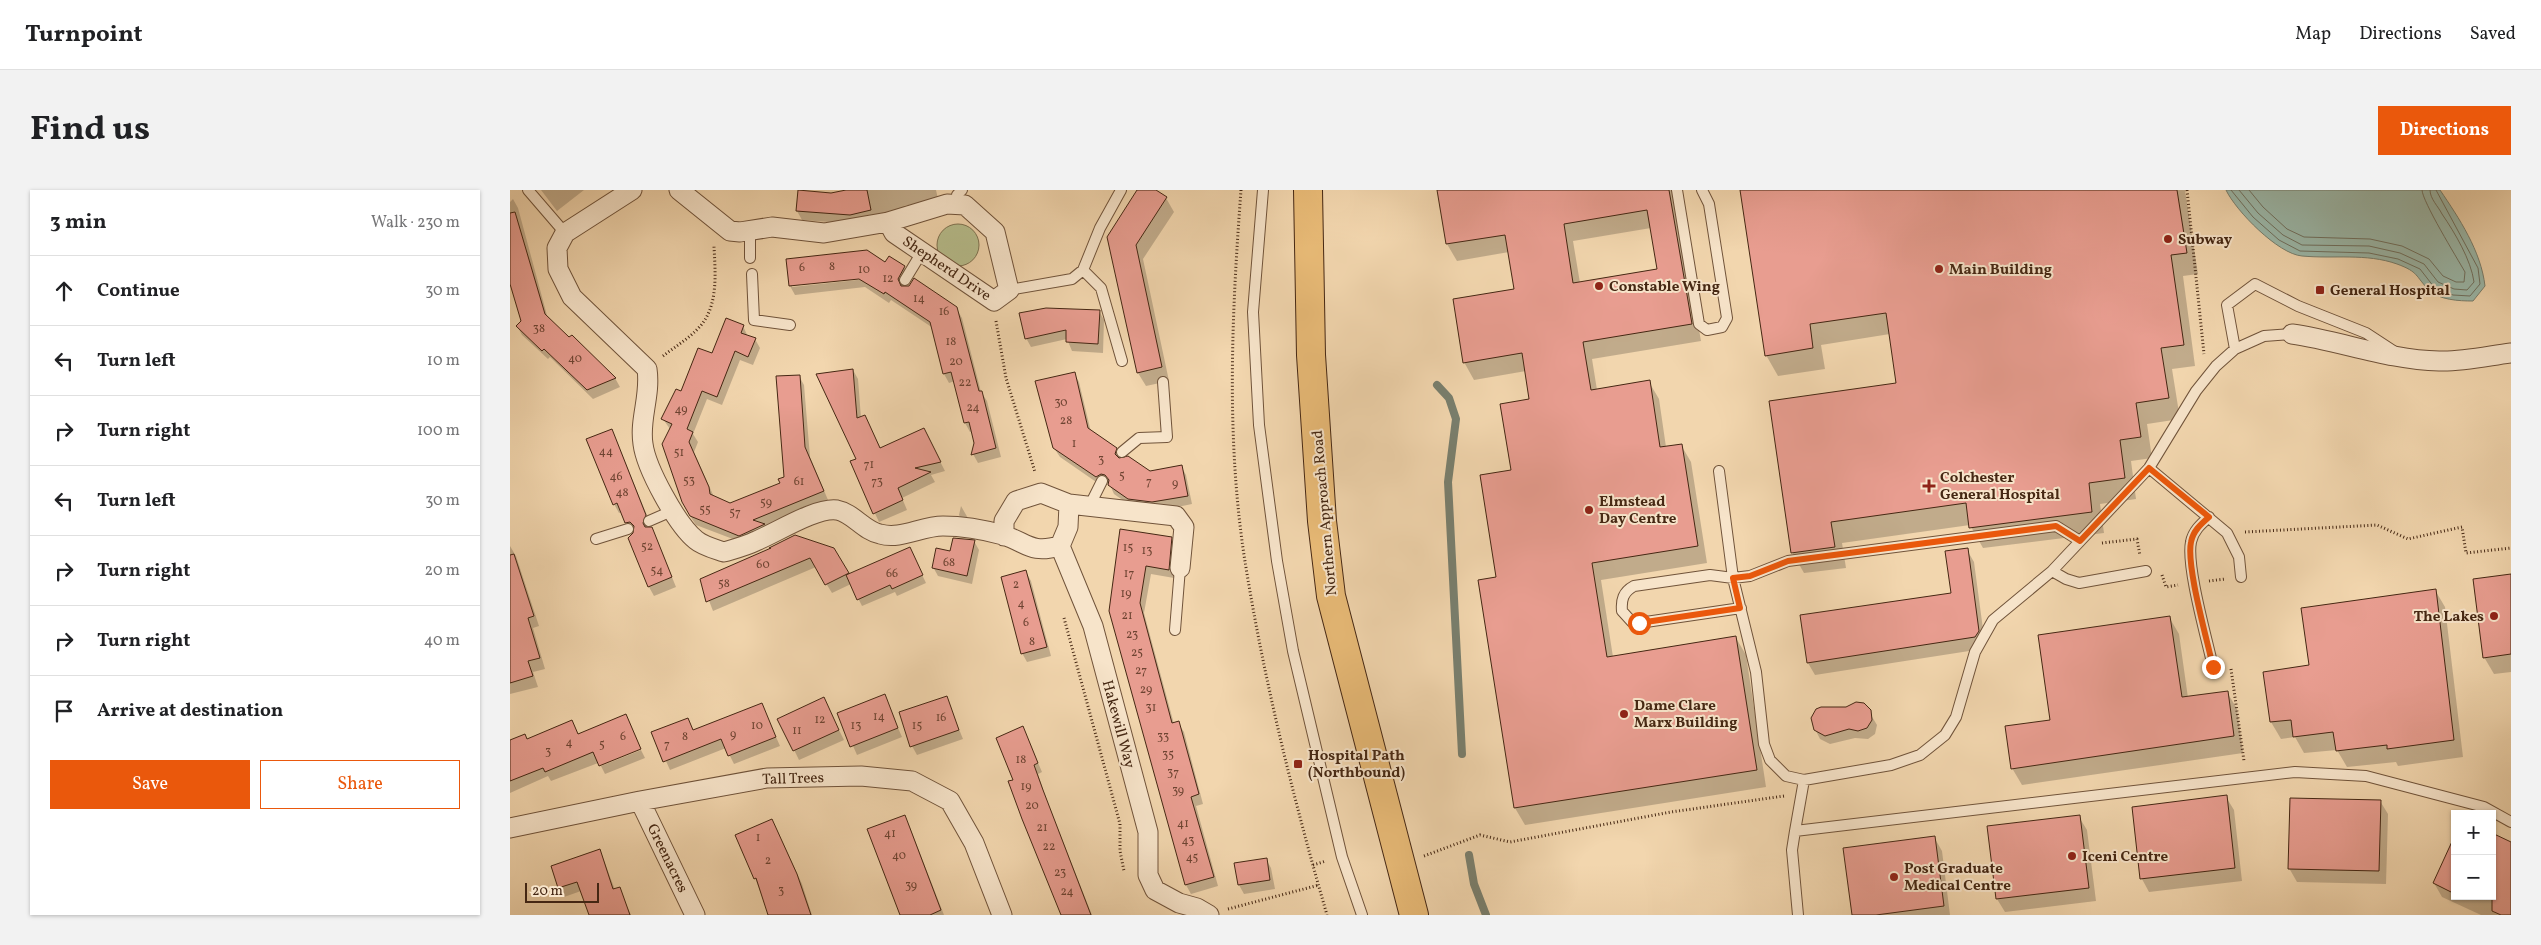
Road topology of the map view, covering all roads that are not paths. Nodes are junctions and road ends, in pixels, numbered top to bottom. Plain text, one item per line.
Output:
1 (528, 190) edge
2 (632, 190) edge
3 (678, 190) edge
4 (1121, 190) edge
5 (1262, 190) edge
6 (1308, 190) edge
7 (1677, 190) edge
8 (1702, 190) edge
9 (960, 197) edge
10 (888, 222) junction
11 (750, 231) junction
12 (565, 233) junction
13 (922, 252) junction
14 (750, 258) dead end
15 (1083, 270) junction
16 (752, 274) dead end
17 (905, 280) dead end
18 (1009, 290) junction
19 (790, 325) dead end
20 (2292, 334) joint
21 (2235, 349) junction
22 (2511, 353) edge
23 (2402, 356) junction
24 (1122, 361) dead end
25 (1163, 382) dead end
26 (1122, 452) dead end
27 (2149, 468) junction
28 (1719, 470) dead end
29 (1102, 481) dead end
30 (1069, 504) junction
31 (1088, 507) junction
32 (672, 511) junction
33 (2209, 517) junction
34 (648, 520) dead end
35 (628, 529) dead end
36 (1004, 536) junction
37 (596, 539) dead end
38 (2080, 541) junction
39 (1060, 546) junction
40 (1180, 568) joint
41 (2052, 571) junction
42 (2146, 571) dead end
43 (2241, 577) dead end
44 (1733, 578) junction
45 (1740, 608) junction
46 (1175, 630) dead end
47 (2213, 667) road end
48 (1804, 780) junction
49 (640, 801) junction
50 (2511, 822) edge
51 (510, 828) edge
52 (1795, 831) junction
53 (1216, 913) edge
54 (695, 915) edge
55 (1002, 915) edge
56 (1362, 915) edge
57 (1414, 915) edge
58 (1798, 915) edge

1 - 12 lane
2 - 12 street
3 - 11 street, Shepherd Drive
4 - 15 lane
5 - 56 lane
6 - 57 main road, Northern Approach Road
7 - 8 lane
9 - 10 street, Shepherd Drive
9 - 18 street, Shepherd Drive
10 - 11 street, Shepherd Drive
10 - 13 street, Shepherd Drive
11 - 14 lane
12 - 32 street
13 - 17 lane
13 - 18 street, Shepherd Drive
15 - 18 lane
15 - 24 lane
16 - 19 lane
20 - 21 lane
20 - 23 street
21 - 23 lane
21 - 27 lane
22 - 23 street
25 - 26 lane
27 - 33 lane
27 - 38 lane
28 - 44 lane
29 - 31 lane
30 - 31 street
30 - 36 street
30 - 39 street
31 - 40 street
32 - 34 lane
32 - 36 street
33 - 43 lane
33 - 47 lane
35 - 37 lane
36 - 39 street
38 - 41 lane
38 - 44 lane
39 - 53 street, Hakewill Way
40 - 46 lane
41 - 42 lane
41 - 48 lane
44 - 45 lane
44 - 45 lane
45 - 48 lane
48 - 52 lane
49 - 51 street, Tall Trees
49 - 54 street, Greenacres
49 - 55 street, Tall Trees
50 - 52 lane
52 - 58 lane

